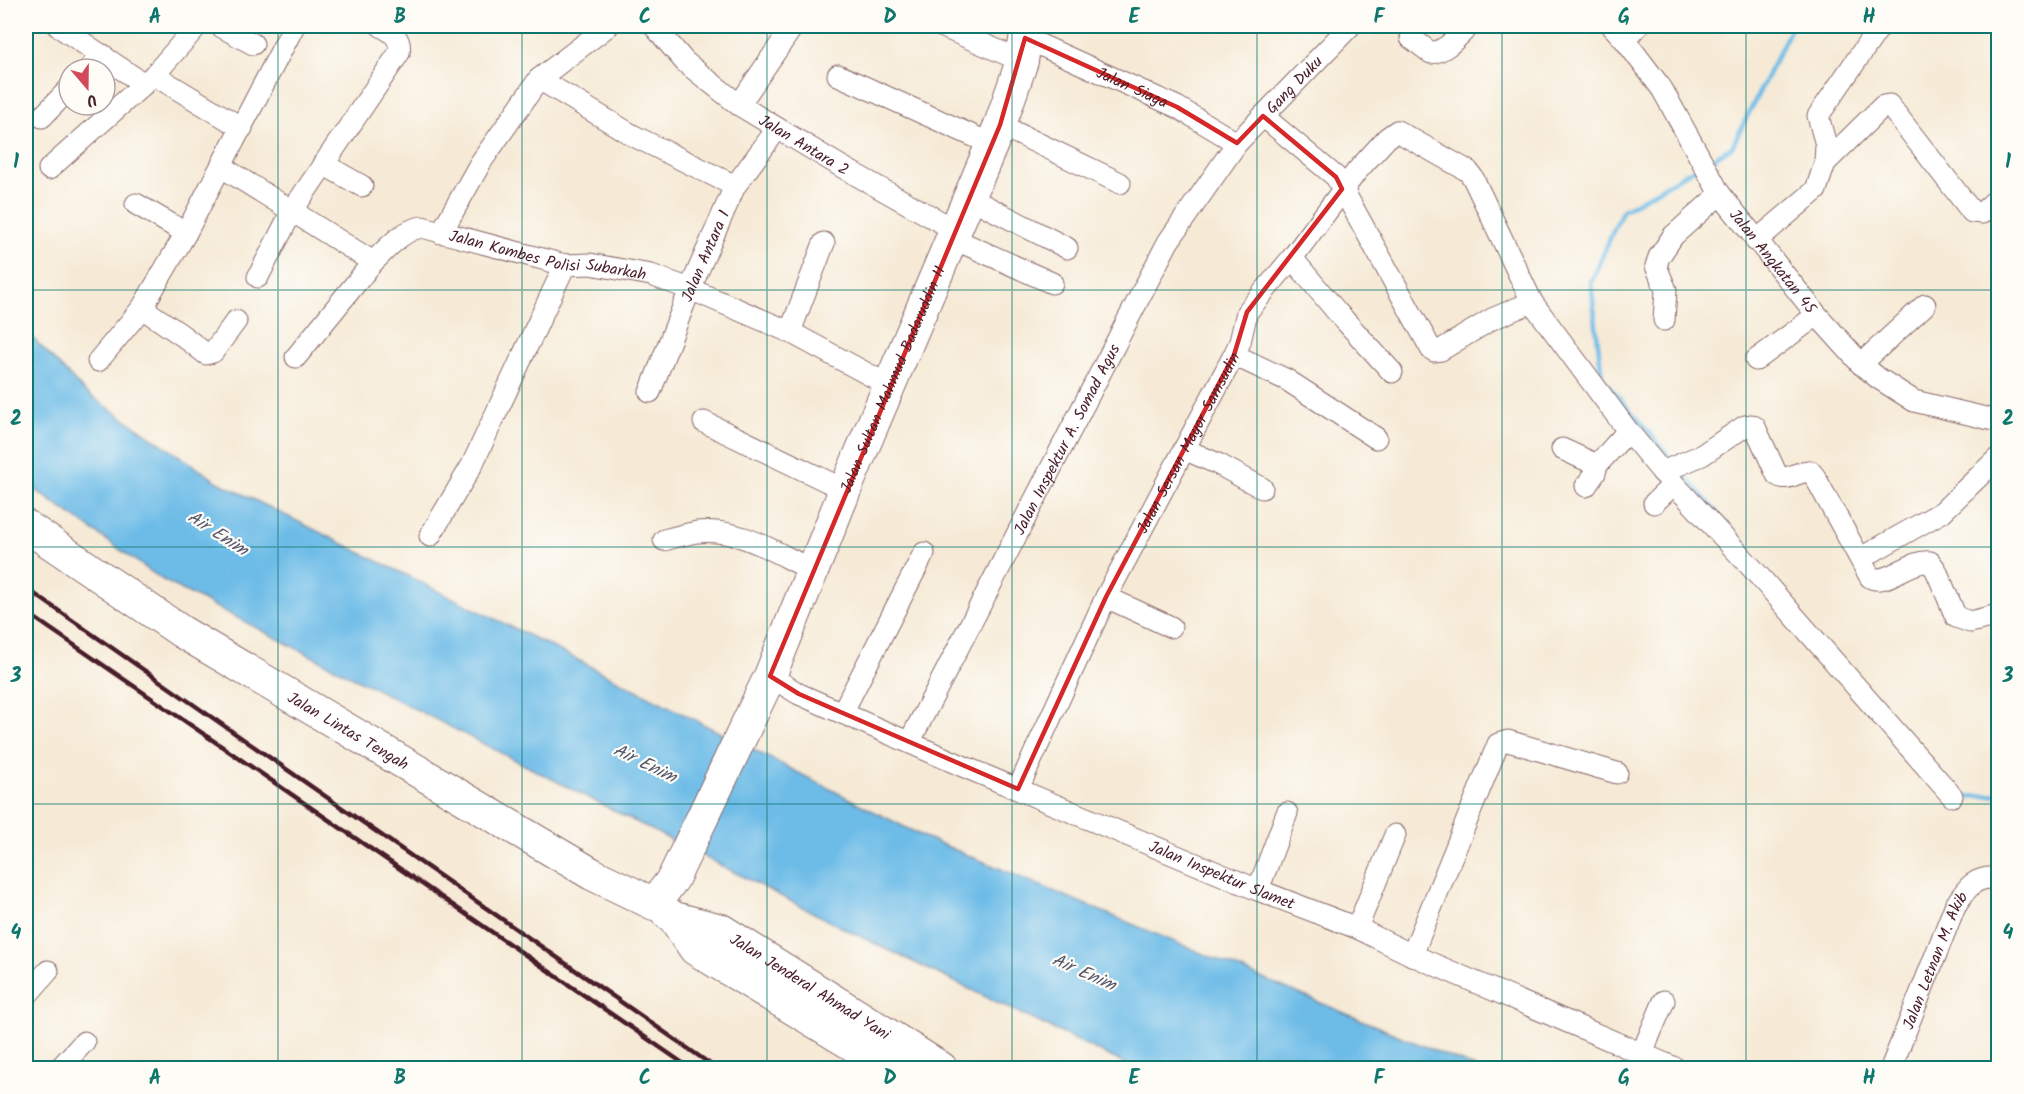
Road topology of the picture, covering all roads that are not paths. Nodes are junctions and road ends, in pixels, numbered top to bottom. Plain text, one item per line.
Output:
1 (58, 26) edge
2 (197, 26) edge
3 (220, 26) edge
4 (294, 26) edge
5 (381, 26) edge
6 (608, 26) edge
7 (654, 26) edge
8 (793, 26) edge
9 (941, 26) edge
10 (1350, 26) edge
11 (1470, 26) edge
12 (1880, 26) edge
13 (1625, 30) edge
14 (1411, 38) dead end
15 (1024, 42) edge
16 (253, 44) dead end
17 (91, 57) edge
18 (117, 69) edge
19 (838, 75) dead end
20 (149, 79) junction
21 (539, 80) junction
22 (57, 101) edge
23 (739, 105) junction
24 (1263, 116) junction
25 (42, 117) dead end
26 (242, 128) junction
27 (777, 129) junction
28 (995, 134) junction
29 (1237, 143) junction
30 (1825, 163) junction
31 (323, 164) junction
32 (222, 167) junction
33 (49, 169) dead end
34 (1120, 183) dead end
35 (1715, 185) junction
36 (362, 186) dead end
37 (735, 186) junction
38 (1342, 189) junction
39 (970, 198) junction
40 (1998, 198) edge
41 (136, 204) dead end
42 (292, 211) junction
43 (186, 233) junction
44 (441, 233) junction
45 (954, 234) junction
46 (1756, 241) junction
47 (824, 243) dead end
48 (1067, 248) dead end
49 (1292, 258) junction
50 (373, 262) junction
51 (565, 265) junction
52 (258, 277) dead end
53 (1052, 283) dead end
54 (690, 289) junction
55 (1532, 302) junction
56 (1925, 305) dead end
57 (142, 308) junction
58 (1817, 315) junction
59 (1664, 320) dead end
60 (236, 321) dead end
61 (790, 333) junction
62 (1234, 355) junction
63 (296, 357) dead end
64 (1756, 360) dead end
65 (98, 361) dead end
66 (1861, 364) junction
67 (1392, 372) dead end
68 (890, 386) junction
69 (650, 392) dead end
70 (1998, 421) edge
71 (704, 422) dead end
72 (1628, 431) junction
73 (1376, 438) dead end
74 (1184, 449) junction
75 (1562, 449) dead end
76 (1998, 458) edge
77 (1597, 465) junction
78 (1668, 475) junction
79 (1586, 486) dead end
80 (1262, 488) dead end
81 (845, 490) junction
82 (1654, 503) dead end
83 (26, 526) edge
84 (430, 536) dead end
85 (664, 540) dead end
86 (924, 554) dead end
87 (1861, 558) junction
88 (812, 570) junction
89 (1106, 597) junction
90 (1998, 615) edge
91 (1171, 627) dead end
92 (770, 676) junction
93 (842, 713) junction
94 (910, 741) junction
95 (1617, 773) dead end
96 (1018, 789) junction
97 (1952, 796) dead end
98 (1287, 813) dead end
99 (1395, 834) dead end
100 (1998, 878) edge
101 (1258, 890) junction
102 (664, 911) junction
103 (1357, 928) junction
104 (1412, 955) junction
105 (48, 971) dead end
106 (26, 996) edge
107 (1664, 1001) dead end
108 (84, 1042) dead end
109 (1641, 1055) junction
110 (60, 1068) edge
111 (891, 1068) edge
112 (941, 1068) edge
113 (1675, 1068) edge
114 (1891, 1068) edge

1 - 17 street
2 - 20 street
3 - 16 street
4 - 26 street
5 - 31 street
6 - 21 street
7 - 23 street, Jalan Antara 2
8 - 23 street
9 - 15 street, Jalan Siaga
10 - 24 street, Gang Duku
11 - 14 street
12 - 30 street
13 - 35 street, Jalan Angkatan 45
15 - 28 highway, Jalan Sultan Mahmud Badaruddin II
15 - 29 street, Jalan Siaga
18 - 20 street
19 - 28 street
20 - 26 street
20 - 33 street
21 - 37 street
21 - 44 street
22 - 25 street
23 - 27 street, Jalan Antara 2
24 - 29 street, Gang Duku
24 - 38 street
26 - 32 street
27 - 37 street, Jalan Antara 1
27 - 45 street, Jalan Antara 2
28 - 34 street
28 - 39 highway, Jalan Sultan Mahmud Badaruddin II
29 - 94 street, Jalan Inspektur A. Somad Agus
30 - 40 street
30 - 46 street
31 - 36 street
31 - 42 street
32 - 42 street
32 - 43 street
35 - 46 street, Jalan Angkatan 45
35 - 59 street
37 - 54 street, Jalan Antara 1
38 - 49 street, Jalan Sersan Mayor Samsudin
38 - 55 street
38 - 55 street, Jalan Sersan Mayor Samsudin
39 - 45 highway, Jalan Sultan Mahmud Badaruddin II
39 - 48 street
41 - 43 street
42 - 50 street
42 - 52 street
43 - 57 street
44 - 50 street, Jalan Kombes Polisi Subarkah
44 - 51 street, Jalan Kombes Polisi Subarkah
45 - 53 street, Jalan Antara 2
45 - 68 highway, Jalan Sultan Mahmud Badaruddin II
46 - 58 street, Jalan Angkatan 45
47 - 61 street
49 - 62 street, Jalan Sersan Mayor Samsudin
49 - 67 street
50 - 63 street
51 - 54 street, Jalan Kombes Polisi Subarkah
51 - 84 street
54 - 61 street, Jalan Kombes Polisi Subarkah
54 - 69 street, Jalan Antara 1
55 - 72 street
56 - 66 street
57 - 60 street
57 - 65 street
58 - 64 street
58 - 66 street, Jalan Angkatan 45
61 - 68 street, Jalan Kombes Polisi Subarkah
62 - 73 street
62 - 74 street, Jalan Sersan Mayor Samsudin
66 - 70 street, Jalan Angkatan 45
68 - 81 highway, Jalan Sultan Mahmud Badaruddin II
71 - 81 street
72 - 77 street
72 - 78 street
74 - 80 street
74 - 89 street, Jalan Sersan Mayor Samsudin
75 - 77 street
76 - 87 street
77 - 79 street
78 - 82 street
78 - 87 street
78 - 97 street
81 - 88 highway, Jalan Sultan Mahmud Badaruddin II
83 - 102 highway, Jalan Lintas Tengah
85 - 88 street
86 - 93 street
87 - 90 street
88 - 92 highway, Jalan Sultan Mahmud Badaruddin II
89 - 91 street
89 - 96 street, Jalan Sersan Mayor Samsudin
92 - 93 street, Jalan Inspektur Slamet
92 - 102 highway, Jalan Sultan Mahmud Badaruddin II
93 - 94 street, Jalan Inspektur Slamet
94 - 96 street, Jalan Inspektur Slamet
95 - 104 street
96 - 101 street, Jalan Inspektur Slamet
98 - 101 street
99 - 103 street
100 - 114 street, Jalan Letnan M. Akib
101 - 103 street, Jalan Inspektur Slamet
102 - 111 highway
102 - 112 highway, Jalan Jenderal Ahmad Yani
103 - 104 street, Jalan Inspektur Slamet
104 - 109 street, Jalan Inspektur Slamet
105 - 106 street
107 - 109 street
108 - 110 street
109 - 113 street, Jalan Inspektur Slamet

